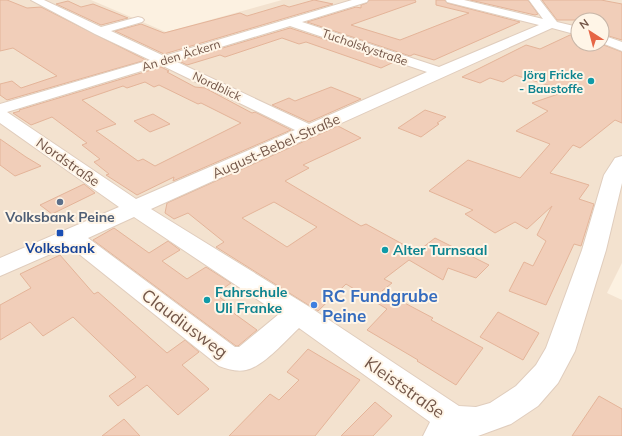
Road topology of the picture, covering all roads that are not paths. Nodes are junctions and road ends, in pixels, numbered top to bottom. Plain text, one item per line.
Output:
1 (36, 0) edge
2 (363, 0) edge
3 (451, 0) edge
4 (534, 0) edge
5 (138, 20) dead end
6 (291, 22) junction
7 (551, 24) junction
8 (570, 29) edge
9 (99, 31) junction
10 (622, 33) edge
11 (610, 35) edge
12 (610, 41) edge
13 (622, 47) edge
14 (162, 60) junction
15 (440, 72) junction
16 (0, 109) edge
17 (0, 115) edge
18 (311, 131) junction
19 (622, 162) edge
20 (136, 209) junction
21 (72, 237) junction
22 (0, 268) edge
23 (298, 313) junction
24 (447, 428) edge

1 - 9 street, Nordblick
2 - 6 street, An den Äckern
3 - 7 street
4 - 7 street
5 - 9 street
6 - 14 street, An den Äckern
6 - 15 street, Tucholskystraße
7 - 8 street
7 - 15 street, August-Bebel-Straße
9 - 14 street, Nordblick
10 - 11 street
12 - 13 street
14 - 16 street, An den Äckern
14 - 18 street, Nordblick
15 - 18 street, August-Bebel-Straße
17 - 20 street, Nordstraße
18 - 20 street, August-Bebel-Straße
19 - 24 street, Kleiststraße
20 - 21 street, August-Bebel-Straße
20 - 23 street, Kleiststraße
21 - 22 street, August-Bebel-Straße
21 - 23 street, Claudiusweg
23 - 24 street, Kleiststraße

